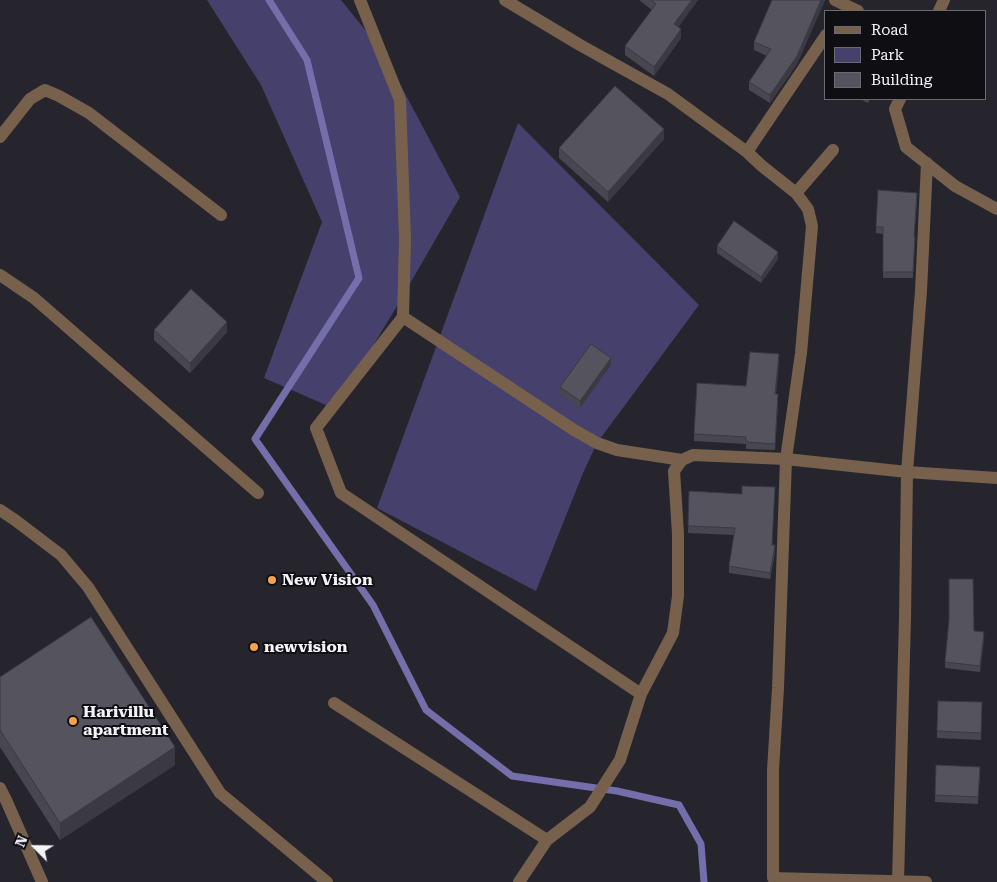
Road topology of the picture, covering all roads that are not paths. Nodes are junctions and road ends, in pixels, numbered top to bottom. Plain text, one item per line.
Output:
1 (360, 0) edge
2 (505, 0) edge
3 (841, 6) edge
4 (855, 10) edge
5 (824, 38) edge
6 (900, 100) edge
7 (0, 137) edge
8 (833, 150) dead end
9 (747, 152) junction
10 (927, 163) junction
11 (796, 193) junction
12 (997, 209) edge
13 (221, 215) dead end
14 (0, 275) edge
15 (404, 317) junction
16 (786, 459) junction
17 (682, 460) junction
18 (907, 472) junction
19 (997, 478) edge
20 (258, 494) dead end
21 (0, 510) edge
22 (642, 694) junction
23 (334, 703) dead end
24 (0, 788) edge
25 (547, 840) junction
26 (319, 880) edge
27 (42, 882) edge
28 (519, 882) edge
29 (898, 882) edge
30 (926, 882) edge

1 - 15 street
2 - 9 street
3 - 4 street
5 - 9 street
6 - 10 street
7 - 13 street
8 - 11 street
9 - 11 street
10 - 12 street
10 - 18 street
11 - 16 street
14 - 20 street
15 - 17 street
15 - 22 street
16 - 17 street
16 - 18 street
16 - 29 street
17 - 22 street
18 - 19 street
18 - 29 street
21 - 26 street
22 - 25 street
23 - 25 street
24 - 27 street
25 - 28 street
29 - 30 street

